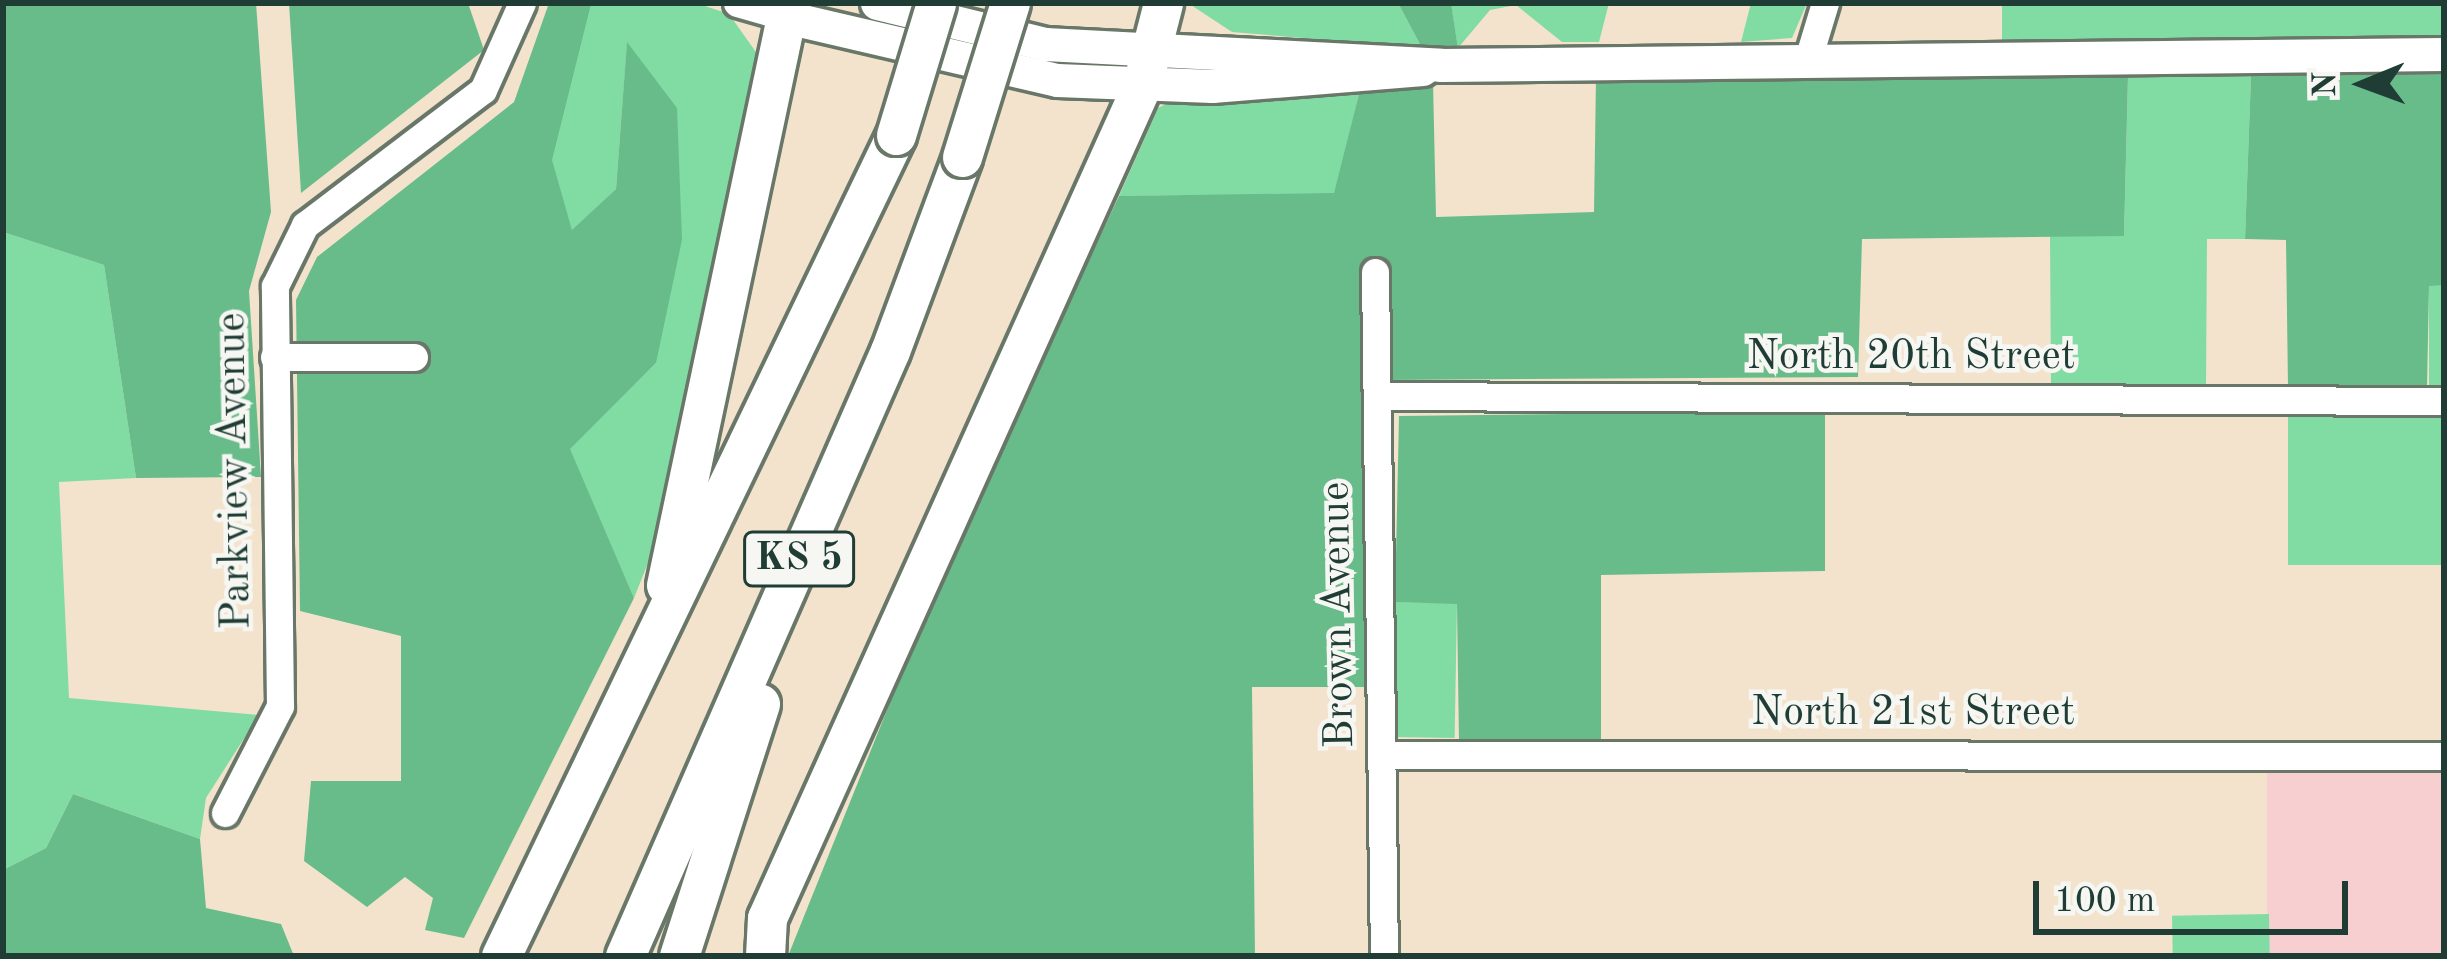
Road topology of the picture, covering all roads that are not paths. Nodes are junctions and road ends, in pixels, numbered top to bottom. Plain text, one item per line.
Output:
1 (522, 3) edge
2 (737, 3) edge
3 (878, 3) edge
4 (936, 3) edge
5 (1010, 3) edge
6 (1162, 3) edge
7 (1825, 3) edge
8 (788, 10) edge
9 (1156, 48) junction
10 (2444, 54) edge
11 (1808, 59) junction
12 (1441, 65) junction
13 (1142, 86) junction
14 (1375, 272) dead end
15 (274, 357) junction
16 (414, 357) dead end
17 (1378, 396) junction
18 (2444, 401) edge
19 (823, 505) junction
20 (654, 641) junction
21 (1382, 755) junction
22 (2444, 756) edge
23 (225, 812) dead end
24 (766, 937) edge
25 (501, 956) edge
26 (626, 956) edge
27 (679, 956) edge
28 (750, 956) edge
29 (1384, 956) edge

1 - 15 street, Parkview Avenue
2 - 8 street
3 - 9 main road
4 - 20 highway, KS 5, bridge
5 - 19 highway, KS 5, bridge
6 - 9 highway
7 - 11 street
8 - 13 main road
8 - 20 highway
9 - 12 main road
9 - 13 highway
10 - 11 main road
11 - 12 main road
12 - 13 main road
13 - 24 highway
14 - 17 street, Brown Avenue
15 - 16 street
15 - 23 street, Parkview Avenue
17 - 18 street, North 20th Street
17 - 21 street, Brown Avenue
19 - 26 highway, KS 5
19 - 27 highway
20 - 25 highway, KS 5
21 - 22 street, North 21st Street
21 - 29 street, Brown Avenue
24 - 28 highway

